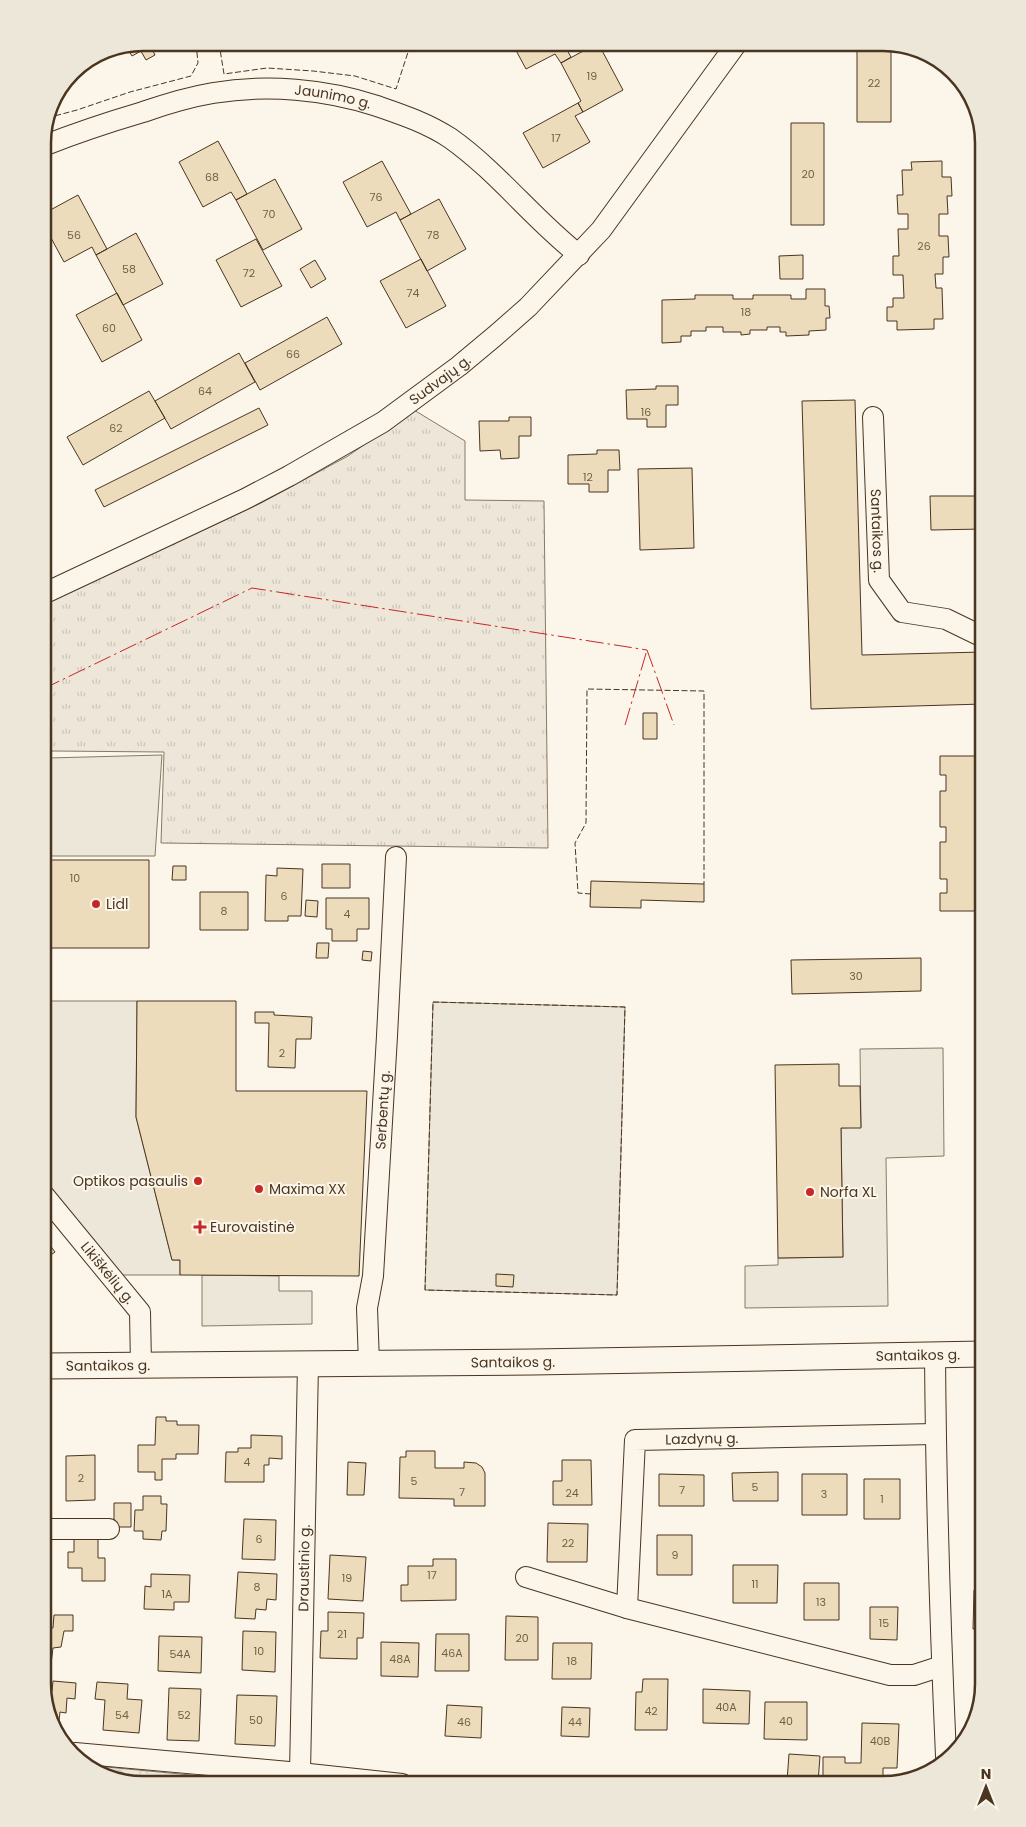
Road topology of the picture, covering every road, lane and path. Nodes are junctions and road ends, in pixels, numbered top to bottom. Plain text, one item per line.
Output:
1 (732, 51) edge
2 (51, 143) edge
3 (579, 254) junction
4 (873, 416) dead end
5 (51, 590) edge
6 (975, 633) edge
7 (396, 857) dead end
8 (51, 1204) edge
9 (935, 1354) junction
10 (975, 1354) edge
11 (369, 1363) junction
12 (308, 1364) junction
13 (141, 1365) junction
14 (51, 1366) edge
15 (935, 1434) junction
16 (51, 1529) edge
17 (109, 1529) dead end
18 (526, 1577) dead end
19 (627, 1608) junction
20 (942, 1666) junction
21 (946, 1751) edge
22 (84, 1754) edge
23 (300, 1773) junction
24 (328, 1776) edge

1 - 3 street, Sudvajų g.
2 - 3 street, Jaunimo g.
3 - 5 street, Sudvajų g.
4 - 6 street, Santaikos g.
7 - 11 street, Serbentų g.
8 - 13 street, Likiškėlių g.
9 - 10 main road, Santaikos g.
9 - 11 main road, Santaikos g.
9 - 15 street
11 - 12 main road, Santaikos g.
12 - 13 main road, Santaikos g.
12 - 23 street, Draustinio g.
13 - 14 main road, Santaikos g.
15 - 19 street, Lazdynų g.
15 - 20 street
16 - 17 street
18 - 19 street
19 - 20 street
20 - 21 street
22 - 23 street
23 - 24 street

